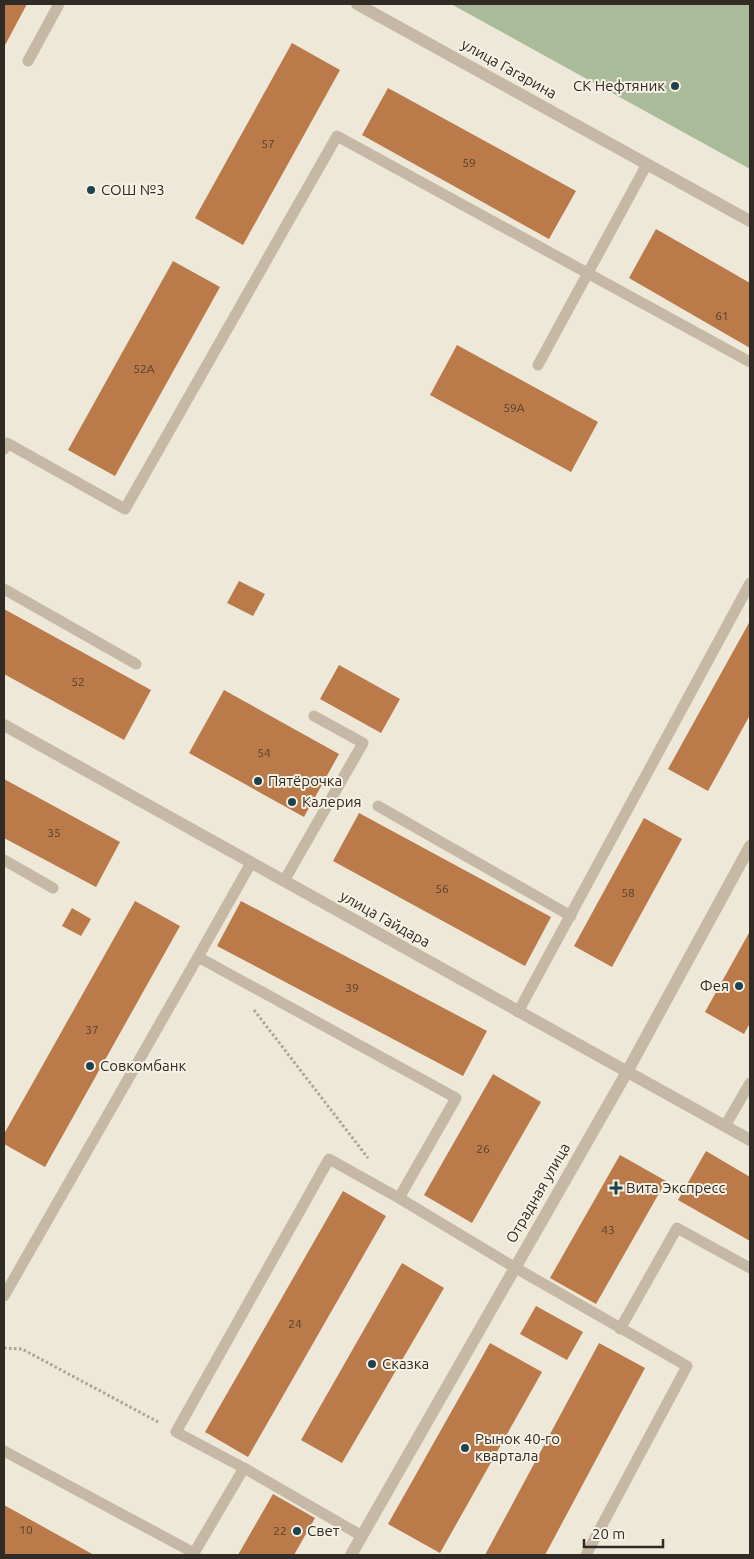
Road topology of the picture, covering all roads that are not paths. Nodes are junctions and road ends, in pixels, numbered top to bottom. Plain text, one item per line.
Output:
1 (59, 4) edge
2 (362, 5) edge
3 (28, 61) dead end
4 (647, 164) junction
5 (750, 221) edge
6 (587, 273) junction
7 (750, 362) edge
8 (538, 364) dead end
9 (4, 449) edge
10 (750, 583) edge
11 (4, 589) edge
12 (136, 664) dead end
13 (314, 716) dead end
14 (4, 725) edge
15 (378, 806) dead end
16 (750, 846) edge
17 (4, 860) edge
18 (251, 863) junction
19 (284, 881) junction
20 (53, 888) dead end
21 (571, 916) junction
22 (198, 957) junction
23 (518, 1012) junction
24 (627, 1072) junction
25 (750, 1083) edge
26 (725, 1126) junction
27 (750, 1140) edge
28 (399, 1198) junction
29 (514, 1267) junction
30 (750, 1268) edge
31 (4, 1296) edge
32 (620, 1329) junction
33 (4, 1450) edge
34 (244, 1468) junction
35 (362, 1536) junction
36 (352, 1555) edge
37 (586, 1555) edge

1 - 3 lane
2 - 4 street, улица Гагарина
4 - 5 street, улица Гагарина
4 - 6 lane
6 - 7 lane
6 - 8 lane
6 - 9 lane
10 - 21 lane
11 - 12 lane
13 - 19 lane
14 - 18 street, улица Гайдара
15 - 21 lane
16 - 24 street, Отрадная улица
17 - 20 lane
18 - 19 street, улица Гайдара
18 - 22 lane
19 - 23 street, улица Гайдара
21 - 23 lane
22 - 28 lane
22 - 31 lane
23 - 24 street, улица Гайдара
24 - 26 street, улица Гайдара
24 - 29 street, Отрадная улица
25 - 26 lane
26 - 27 street, улица Гайдара
28 - 29 lane
28 - 34 lane
29 - 32 lane
29 - 35 street, Отрадная улица
30 - 32 lane
32 - 37 lane
33 - 34 lane
34 - 35 lane
35 - 36 street, Отрадная улица

